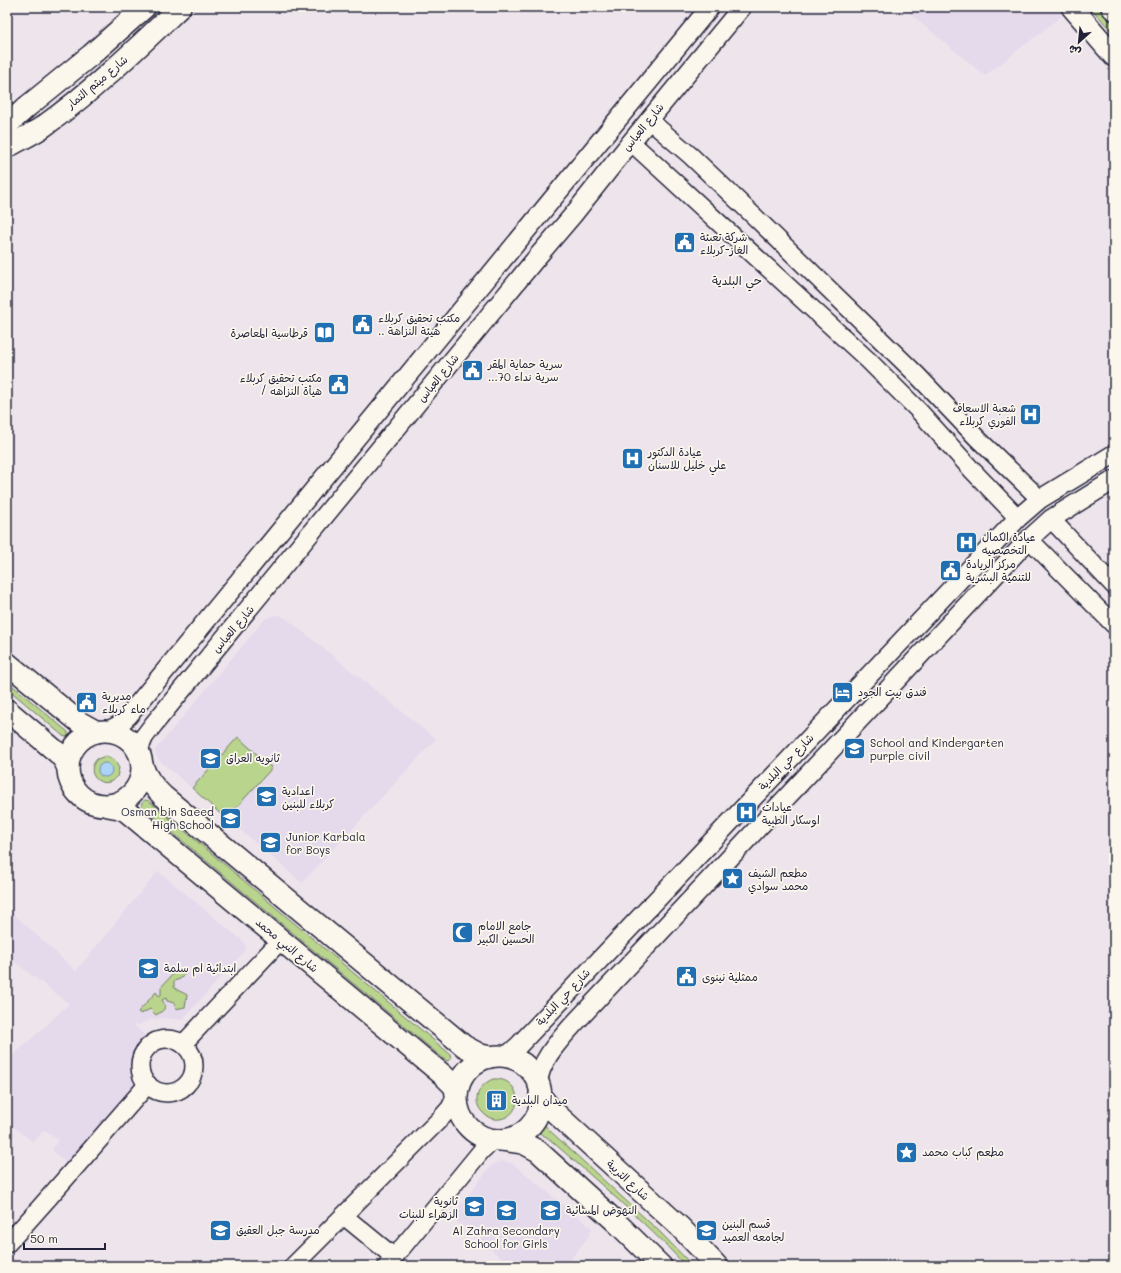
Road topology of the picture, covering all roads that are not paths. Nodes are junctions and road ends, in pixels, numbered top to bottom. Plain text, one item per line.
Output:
1 (145, 7) edge
2 (180, 7) edge
3 (710, 7) edge
4 (742, 7) edge
5 (1079, 10) edge
6 (1114, 56) edge
7 (28, 106) junction
8 (7, 118) edge
9 (649, 120) junction
10 (7, 125) edge
11 (43, 126) junction
12 (631, 142) junction
13 (7, 147) edge
14 (7, 159) edge
15 (1114, 454) edge
16 (1114, 480) edge
17 (1040, 499) junction
18 (1018, 518) junction
19 (1051, 519) junction
20 (1029, 539) junction
21 (1114, 586) edge
22 (1114, 625) edge
23 (7, 663) edge
24 (7, 710) edge
25 (103, 732) junction
26 (140, 758) junction
27 (68, 768) junction
28 (108, 806) junction
29 (281, 940) junction
30 (553, 1008) junction
31 (572, 1026) junction
32 (183, 1044) junction
33 (497, 1056) junction
34 (148, 1084) junction
35 (539, 1088) junction
36 (456, 1095) junction
37 (499, 1140) junction
38 (344, 1216) junction
39 (7, 1244) edge
40 (390, 1262) edge
41 (293, 1266) edge
42 (661, 1266) edge
43 (717, 1266) edge

1 - 7 highway
2 - 11 highway, شارع ميثم التمار
3 - 25 main road
4 - 9 main road, شارع العباس
5 - 6 highway
7 - 8 highway
7 - 10 highway
9 - 12 main road, شارع العباس
9 - 17 main road
11 - 13 highway, شارع ميثم التمار
11 - 14 highway
12 - 18 main road
12 - 26 main road, شارع العباس
15 - 17 main road
16 - 19 main road
17 - 18 main road, شارع حي البلدية
18 - 30 main road, شارع حي البلدية
19 - 20 main road
19 - 21 main road
20 - 22 main road
20 - 31 main road
23 - 25 highway
24 - 27 highway
25 - 26 highway
25 - 27 highway
26 - 28 highway
26 - 33 highway
27 - 28 highway
28 - 29 highway, شارع النبي محمد
29 - 32 main road
29 - 36 highway, شارع النبي محمد
30 - 31 main road
30 - 33 main road, شارع حي البلدية
31 - 35 main road
32 - 34 main road
32 - 34 main road
33 - 35 highway
33 - 36 highway
34 - 39 main road
35 - 37 highway
35 - 43 highway, شارع التربية
36 - 37 highway
36 - 38 main road
37 - 40 main road
37 - 42 highway
38 - 40 main road
38 - 41 main road

